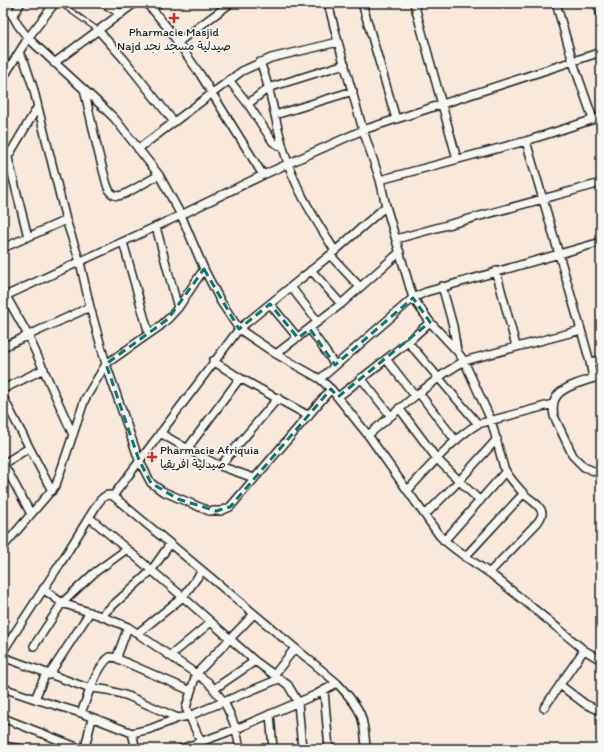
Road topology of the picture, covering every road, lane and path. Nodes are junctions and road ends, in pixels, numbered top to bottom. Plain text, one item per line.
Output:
1 (6, 3) edge
2 (21, 3) edge
3 (55, 3) edge
4 (60, 3) edge
5 (103, 3) edge
6 (135, 3) edge
7 (159, 3) edge
8 (231, 3) edge
9 (328, 3) edge
10 (362, 3) edge
11 (414, 3) edge
12 (556, 3) edge
13 (597, 3) edge
14 (149, 6) edge
15 (3, 9) edge
16 (121, 14) junction
17 (601, 15) edge
18 (13, 16) junction
19 (98, 30) junction
20 (28, 38) junction
21 (338, 42) junction
22 (177, 43) junction
23 (601, 52) edge
24 (19, 53) junction
25 (260, 62) junction
26 (573, 62) junction
27 (54, 63) junction
28 (344, 64) junction
29 (3, 78) edge
30 (229, 80) junction
31 (268, 88) junction
32 (84, 89) junction
33 (353, 92) junction
34 (211, 94) junction
35 (248, 104) junction
36 (443, 104) junction
37 (38, 108) junction
38 (275, 115) junction
39 (601, 117) edge
40 (396, 119) junction
41 (593, 119) junction
42 (174, 122) junction
43 (363, 130) junction
44 (526, 141) junction
45 (283, 148) junction
46 (138, 149) junction
47 (8, 158) junction
48 (457, 159) junction
49 (288, 164) junction
50 (3, 165) edge
51 (160, 175) junction
52 (263, 175) junction
53 (380, 180) junction
54 (601, 182) edge
55 (543, 199) junction
56 (386, 206) junction
57 (181, 215) junction
58 (66, 220) junction
59 (156, 227) junction
60 (28, 237) junction
61 (396, 239) junction
62 (123, 242) junction
63 (601, 242) edge
64 (3, 248) edge
65 (400, 252) junction
66 (332, 253) junction
67 (558, 254) junction
68 (80, 262) junction
69 (204, 269) junction
70 (311, 270) junction
71 (496, 271) junction
72 (291, 286) junction
73 (442, 286) junction
74 (360, 287) junction
75 (5, 296) edge
76 (413, 298) junction
77 (270, 304) junction
78 (340, 304) junction
79 (90, 307) junction
80 (178, 308) junction
81 (318, 322) junction
82 (430, 322) junction
83 (239, 328) junction
84 (310, 328) junction
85 (581, 330) junction
86 (149, 334) junction
87 (28, 335) junction
88 (298, 338) junction
89 (408, 342) junction
90 (516, 346) junction
91 (3, 347) edge
92 (457, 351) junction
93 (276, 354) junction
94 (386, 359) junction
95 (601, 360) edge
96 (213, 361) junction
97 (464, 362) junction
98 (590, 362) junction
99 (106, 364) junction
100 (335, 365) junction
101 (44, 369) junction
102 (601, 377) edge
103 (240, 378) junction
104 (361, 378) junction
105 (438, 378) junction
106 (593, 378) junction
107 (320, 379) junction
108 (3, 389) edge
109 (331, 389) junction
110 (417, 394) junction
111 (3, 397) edge
112 (338, 397) junction
113 (278, 398) junction
114 (553, 404) junction
115 (399, 408) junction
116 (390, 415) junction
117 (309, 416) junction
118 (491, 420) junction
119 (478, 424) junction
120 (160, 433) junction
121 (368, 435) junction
122 (73, 436) junction
123 (456, 440) junction
124 (497, 440) junction
125 (29, 448) junction
126 (187, 449) junction
127 (437, 459) junction
128 (140, 460) junction
129 (3, 463) edge
130 (220, 466) junction
131 (506, 471) junction
132 (601, 474) edge
133 (254, 478) junction
134 (459, 481) junction
135 (408, 490) junction
136 (52, 491) junction
137 (524, 493) junction
138 (113, 496) junction
139 (480, 501) junction
140 (32, 514) junction
141 (425, 515) junction
142 (89, 517) junction
143 (444, 541) junction
144 (4, 544) edge
145 (170, 544) junction
146 (127, 549) junction
147 (465, 557) junction
148 (151, 571) junction
149 (202, 571) junction
150 (489, 573) junction
151 (43, 589) junction
152 (183, 597) junction
153 (62, 603) junction
154 (90, 612) junction
155 (254, 614) junction
156 (101, 616) junction
157 (211, 622) junction
158 (128, 627) junction
159 (138, 633) junction
160 (231, 639) junction
161 (34, 646) dead end
162 (295, 648) junction
163 (584, 650) junction
164 (3, 651) edge
165 (170, 656) junction
166 (3, 657) edge
167 (118, 658) junction
168 (601, 660) edge
169 (255, 661) junction
170 (48, 674) junction
171 (196, 674) junction
172 (277, 677) junction
173 (337, 684) junction
174 (560, 685) junction
175 (3, 688) edge
176 (91, 688) junction
177 (214, 689) junction
178 (191, 691) junction
179 (324, 691) junction
180 (35, 699) junction
181 (224, 702) junction
182 (298, 702) junction
183 (544, 708) dead end
184 (601, 711) edge
185 (81, 713) junction
186 (270, 714) junction
187 (189, 716) junction
188 (3, 718) edge
189 (92, 718) junction
190 (178, 718) junction
191 (236, 729) junction
192 (132, 733) junction
193 (202, 745) edge
194 (3, 746) edge
195 (83, 748) edge
196 (23, 749) edge
197 (70, 749) edge
198 (136, 749) edge
199 (181, 749) edge
200 (240, 749) edge
201 (273, 749) edge
202 (302, 749) edge
203 (329, 749) edge
204 (366, 749) edge

1 - 18 street
2 - 18 street
3 - 20 street
4 - 19 lane
5 - 16 street
6 - 16 street
7 - 14 street
8 - 22 street
9 - 21 street
10 - 40 street
11 - 36 street
12 - 26 street
13 - 17 street
14 - 22 street
15 - 18 street
16 - 19 street
18 - 20 street
19 - 27 street
19 - 42 street
20 - 24 street
20 - 27 street
21 - 25 street
21 - 28 street
22 - 34 street
23 - 26 street
24 - 29 street
24 - 37 street
25 - 30 street
25 - 31 street
26 - 36 street
26 - 41 street
27 - 32 street
28 - 31 street
28 - 33 street
30 - 34 street
30 - 35 street
31 - 35 street
31 - 38 street
32 - 46 street
32 - 51 street
33 - 38 street
33 - 43 street
34 - 42 street
34 - 52 street
35 - 45 street
36 - 40 street
36 - 48 street
37 - 47 street
37 - 58 street
38 - 45 street
39 - 41 street
40 - 43 street
41 - 44 street
42 - 46 street
43 - 49 street
43 - 53 street
44 - 48 street
44 - 55 street
45 - 49 street
46 - 51 street
47 - 50 street
47 - 60 street
48 - 53 street
49 - 52 street
49 - 66 street
51 - 57 street
52 - 57 street
53 - 56 street
54 - 55 street
55 - 61 street
55 - 67 street
56 - 61 street
56 - 66 street
57 - 59 street
57 - 69 street
58 - 60 street
58 - 68 street
59 - 62 street
59 - 80 street
60 - 64 street
61 - 65 street
62 - 68 street
62 - 86 street
63 - 67 street
65 - 74 street
65 - 76 street
66 - 70 street
66 - 74 street
67 - 71 street
67 - 85 street
68 - 75 street
68 - 79 street
69 - 80 street
69 - 83 street
70 - 72 street
70 - 78 street
71 - 73 street
71 - 90 street
72 - 77 street
72 - 81 street
73 - 76 street
73 - 92 street
74 - 78 street
75 - 87 street
76 - 82 street
76 - 100 street
77 - 83 street
77 - 88 street
78 - 81 street
79 - 87 street
79 - 99 street
80 - 86 street
81 - 84 street
82 - 89 street
82 - 92 street
83 - 93 street
83 - 96 street
84 - 88 street
84 - 100 street
85 - 90 street
85 - 98 street
86 - 99 street
87 - 91 street
87 - 101 street
88 - 93 street
89 - 94 street
89 - 105 street
90 - 97 street
92 - 97 street
93 - 107 street
94 - 104 street
94 - 110 street
95 - 98 street
96 - 103 street
96 - 120 street
97 - 105 street
97 - 118 street
98 - 106 street
99 - 122 street
99 - 128 street
100 - 107 street
101 - 108 street
101 - 122 street
102 - 106 street
103 - 113 street
103 - 126 street
104 - 112 street
104 - 116 street
105 - 110 street
105 - 119 street
106 - 114 street
107 - 109 street
109 - 112 street
109 - 117 street
110 - 115 street
110 - 123 street
111 - 125 street
112 - 121 street
113 - 117 street
113 - 130 street
114 - 118 street
114 - 132 street
115 - 116 street
115 - 127 street
116 - 121 street
117 - 133 street
118 - 119 street
118 - 124 street
119 - 123 street
120 - 126 street
120 - 128 street
121 - 135 street
122 - 136 street
123 - 127 street
124 - 131 street
124 - 134 street
125 - 129 street
125 - 136 street
126 - 130 street
127 - 134 street
127 - 135 street
128 - 133 street
128 - 138 street
129 - 140 street
130 - 133 street
131 - 137 street
131 - 139 street
134 - 139 street
134 - 141 street
135 - 141 street
136 - 140 street
137 - 147 street
137 - 150 street
138 - 142 street
138 - 145 street
139 - 143 street
140 - 144 street
141 - 143 street
142 - 146 street
142 - 151 street
143 - 147 street
145 - 148 street
145 - 149 street
146 - 148 street
146 - 153 street
147 - 150 street
148 - 152 street
148 - 156 street
149 - 152 street
149 - 155 street
150 - 163 street
151 - 153 street
151 - 164 street
152 - 157 street
152 - 159 street
153 - 154 street
153 - 161 street
154 - 156 street
154 - 170 street
155 - 160 street
155 - 162 street
156 - 158 street
157 - 160 street
157 - 165 street
158 - 159 street
158 - 167 street
159 - 165 street
160 - 169 street
160 - 171 street
162 - 172 street
162 - 173 street
163 - 168 street
163 - 174 street
165 - 171 street
166 - 170 street
167 - 176 street
167 - 178 street
169 - 172 street
169 - 177 street
170 - 176 street
170 - 180 street
171 - 177 street
171 - 178 street
172 - 181 street
172 - 182 street
173 - 179 street
173 - 204 street
174 - 183 street
174 - 184 street
175 - 180 street
176 - 185 street
176 - 190 street
177 - 181 street
178 - 187 street
179 - 182 street
179 - 203 street
180 - 185 street
181 - 187 street
181 - 191 street
182 - 186 street
182 - 202 street
185 - 189 street
186 - 191 street
186 - 201 street
187 - 190 street
187 - 193 street
188 - 195 street
189 - 192 street
189 - 195 street
190 - 192 street
191 - 193 street
191 - 200 street
192 - 198 street
193 - 199 street
194 - 196 street
195 - 197 street

